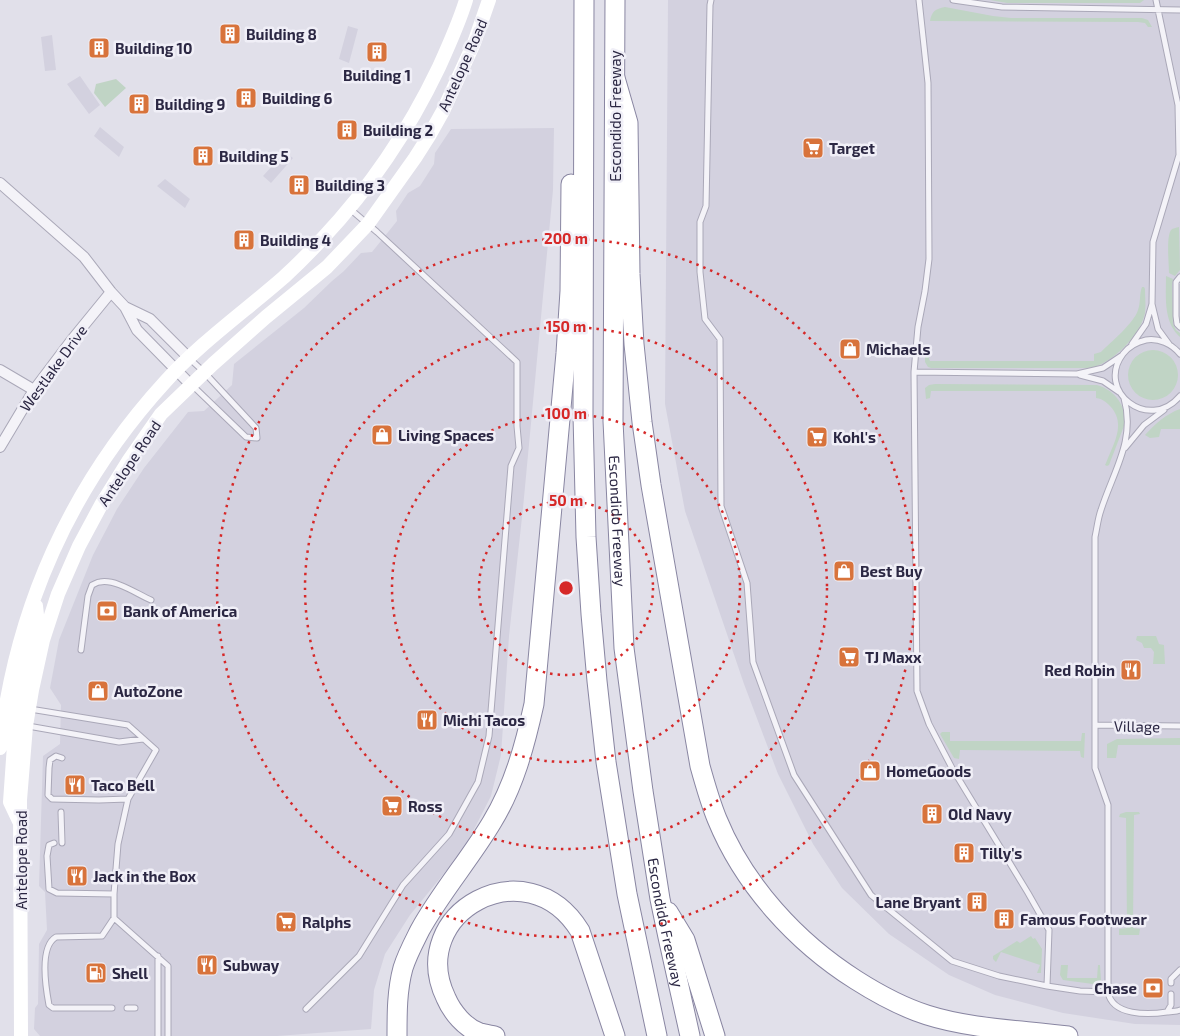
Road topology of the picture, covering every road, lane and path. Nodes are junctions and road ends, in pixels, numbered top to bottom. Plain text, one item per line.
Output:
1 (466, 0) edge
2 (489, 0) edge
3 (584, 0) edge
4 (615, 0) edge
5 (711, 0) edge
6 (919, 0) edge
7 (953, 0) edge
8 (1156, 0) edge
9 (1180, 10) edge
10 (1158, 11) junction
11 (584, 57) junction
12 (615, 78) junction
13 (0, 182) edge
14 (350, 208) junction
15 (368, 224) junction
16 (1180, 277) edge
17 (111, 292) junction
18 (1152, 304) junction
19 (125, 306) junction
20 (1180, 327) edge
21 (1169, 345) junction
22 (1130, 347) junction
23 (1180, 353) edge
24 (1121, 356) junction
25 (189, 358) junction
26 (0, 370) edge
27 (177, 370) junction
28 (204, 372) junction
29 (914, 372) junction
30 (1077, 374) junction
31 (191, 385) junction
32 (34, 390) junction
33 (1119, 392) junction
34 (1180, 397) edge
35 (1124, 398) junction
36 (1170, 406) junction
37 (0, 447) edge
38 (1124, 448) junction
39 (34, 596) junction
40 (151, 600) dead end
41 (81, 650) dead end
42 (2, 708) edge
43 (29, 709) junction
44 (1, 723) edge
45 (1095, 725) junction
46 (26, 726) junction
47 (1180, 726) edge
48 (143, 739) junction
49 (0, 748) edge
50 (62, 758) dead end
51 (128, 799) junction
52 (61, 812) dead end
53 (20, 824) junction
54 (54, 843) dead end
55 (62, 843) dead end
56 (114, 894) junction
57 (660, 899) junction
58 (114, 918) junction
59 (158, 956) junction
60 (1180, 970) edge
61 (1171, 983) dead end
62 (1047, 986) junction
63 (1108, 992) junction
64 (1171, 994) dead end
65 (112, 1008) dead end
66 (127, 1008) dead end
67 (135, 1008) dead end
68 (306, 1008) dead end
69 (1180, 1010) edge
70 (1167, 1012) junction
71 (21, 1036) edge
72 (158, 1036) edge
73 (168, 1036) edge
74 (397, 1036) edge
75 (495, 1036) edge
76 (615, 1036) edge
77 (657, 1036) edge
78 (690, 1036) edge
79 (715, 1036) edge
80 (1068, 1036) edge

1 - 14 main road, Antelope Road
2 - 15 main road, Antelope Road
3 - 11 highway, Escondido Freeway
4 - 12 highway, Escondido Freeway
5 - 62 lane
6 - 29 lane
7 - 10 lane
8 - 10 lane
9 - 10 lane
10 - 18 lane
11 - 74 highway
11 - 77 highway, Escondido Freeway
12 - 57 highway, Escondido Freeway
12 - 80 highway
13 - 17 street
14 - 15 lane
14 - 25 main road, Antelope Road
15 - 28 main road, Antelope Road
15 - 68 lane
16 - 20 lane
17 - 19 street
17 - 32 street, Westlake Drive
18 - 21 lane
18 - 22 lane
19 - 25 street
19 - 27 street
21 - 22 lane
21 - 23 lane
22 - 24 lane
24 - 30 lane
24 - 33 lane
25 - 27 main road, Antelope Road
25 - 28 lane
26 - 32 street
27 - 31 street
27 - 39 main road, Antelope Road
28 - 31 main road, Antelope Road
28 - 31 lane
29 - 30 lane
29 - 62 lane
30 - 33 lane
31 - 43 main road, Antelope Road
32 - 37 street, Westlake Drive
33 - 35 lane
34 - 36 lane
35 - 36 lane
35 - 38 lane
36 - 38 lane
38 - 45 lane
39 - 42 main road, Antelope Road
39 - 46 main road
40 - 41 lane
42 - 44 main road, Antelope Road
42 - 53 main road
43 - 46 main road, Antelope Road
43 - 48 lane
44 - 49 main road, Antelope Road
45 - 47 lane, Village
45 - 63 lane
46 - 48 lane
46 - 53 main road, Antelope Road
48 - 51 lane
50 - 51 lane
51 - 56 lane
52 - 55 lane
53 - 71 main road, Antelope Road
54 - 56 lane
56 - 58 lane
57 - 78 highway, Escondido Freeway
57 - 79 highway
58 - 59 lane
58 - 65 lane
59 - 72 lane
59 - 73 lane
60 - 61 lane
62 - 63 lane
63 - 70 lane
64 - 70 lane
66 - 67 lane
69 - 70 lane
75 - 76 highway

